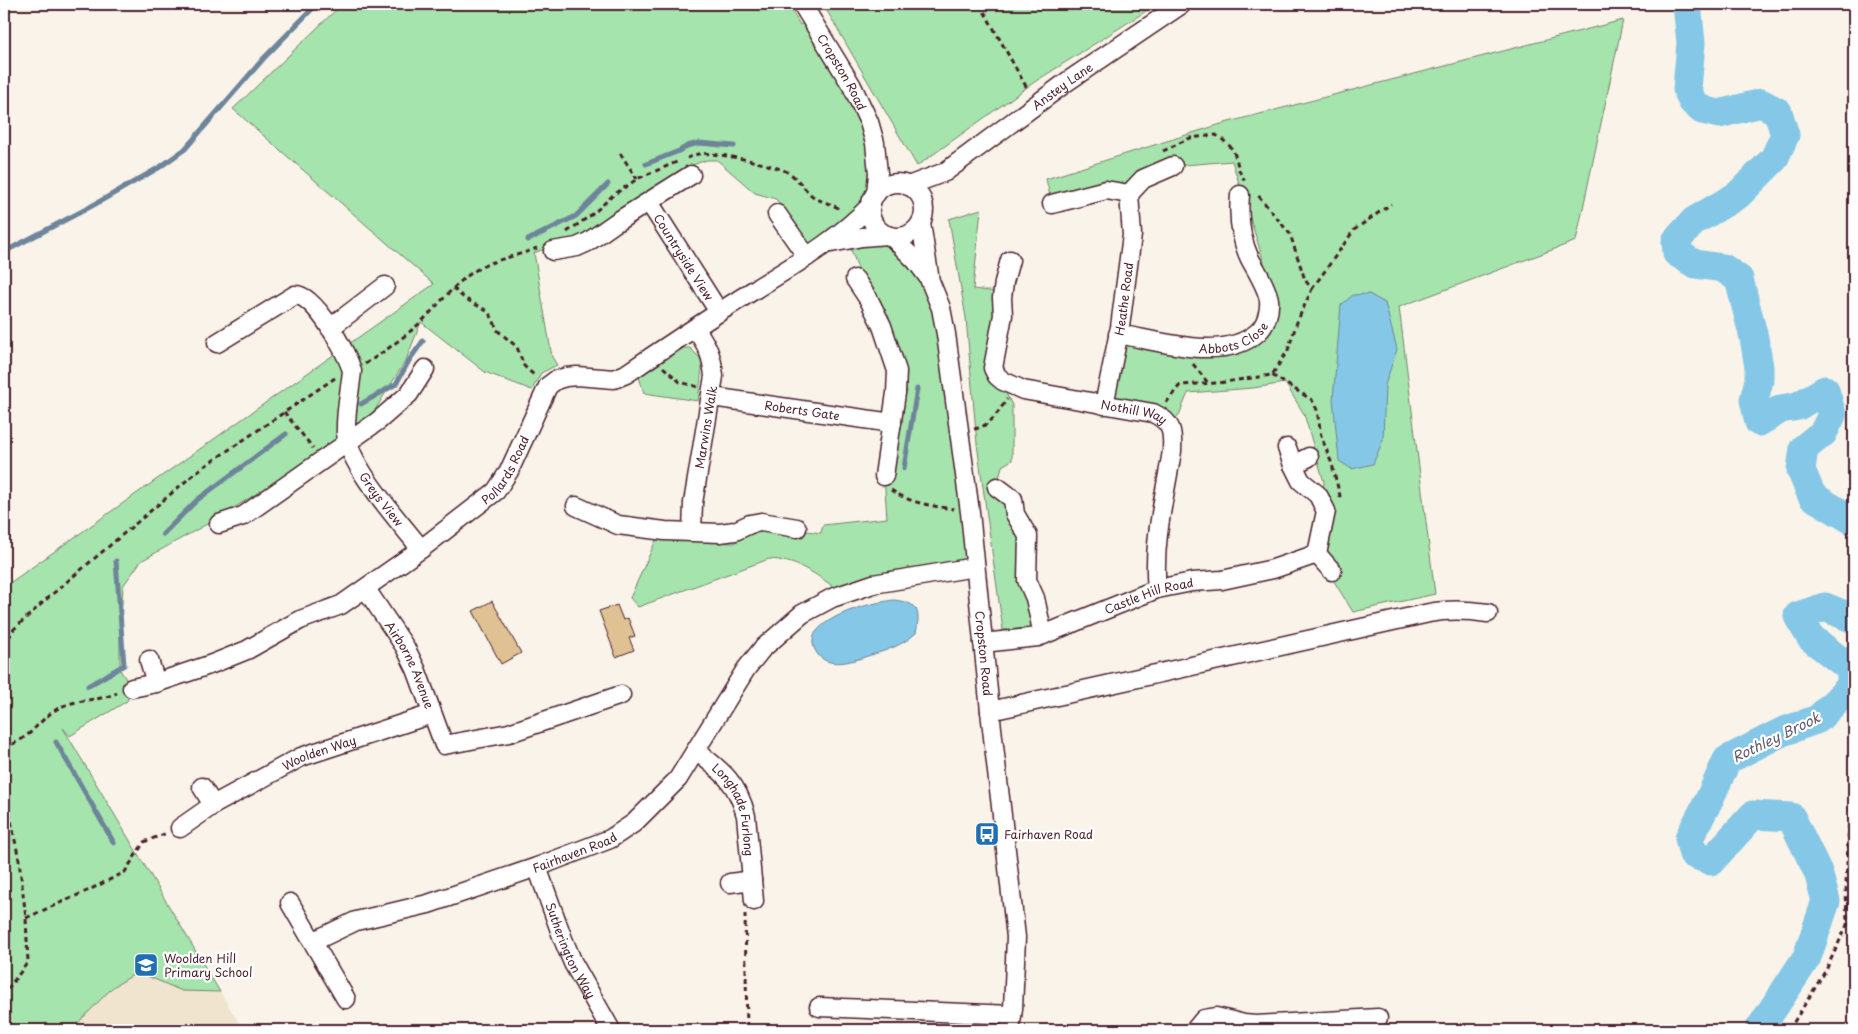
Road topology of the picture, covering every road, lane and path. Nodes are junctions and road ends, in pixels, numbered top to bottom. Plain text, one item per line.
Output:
1 (802, 4) edge
2 (980, 4) edge
3 (1182, 4) edge
4 (1036, 104) junction
5 (875, 143) junction
6 (620, 153) dead end
7 (1173, 166) dead end
8 (944, 172) junction
9 (691, 175) dead end
10 (637, 179) junction
11 (904, 184) junction
12 (1129, 194) junction
13 (1240, 196) dead end
14 (873, 199) junction
15 (649, 202) junction
16 (1052, 204) dead end
17 (1390, 204) dead end
18 (777, 214) dead end
19 (922, 215) junction
20 (854, 223) junction
21 (564, 234) dead end
22 (889, 236) junction
23 (828, 243) junction
24 (546, 249) joint
25 (807, 257) junction
26 (1010, 260) dead end
27 (855, 279) dead end
28 (930, 281) junction
29 (385, 286) dead end
30 (453, 288) junction
31 (1312, 290) dead end
32 (719, 312) junction
33 (330, 328) junction
34 (695, 328) junction
35 (1118, 334) junction
36 (217, 343) dead end
37 (655, 354) junction
38 (425, 369) dead end
39 (352, 371) junction
40 (548, 386) junction
41 (1023, 390) junction
42 (712, 393) junction
43 (1104, 405) junction
44 (284, 412) junction
45 (892, 423) junction
46 (959, 431) junction
47 (348, 444) junction
48 (1309, 457) dead end
49 (323, 460) junction
50 (884, 476) joint
51 (997, 487) dead end
52 (576, 506) dead end
53 (970, 512) junction
54 (219, 524) dead end
55 (797, 528) dead end
56 (692, 531) junction
57 (421, 549) junction
58 (1317, 554) junction
59 (974, 567) junction
60 (1332, 570) dead end
61 (366, 589) junction
62 (1157, 589) junction
63 (1488, 613) dead end
64 (1043, 635) junction
65 (983, 642) junction
66 (4, 646) edge
67 (149, 660) dead end
68 (156, 683) junction
69 (132, 688) joint
70 (621, 695) dead end
71 (990, 711) junction
72 (432, 714) junction
73 (4, 748) edge
74 (696, 751) junction
75 (1854, 772) edge
76 (4, 786) edge
77 (202, 787) dead end
78 (213, 805) junction
79 (180, 828) joint
80 (537, 867) junction
81 (752, 880) junction
82 (730, 882) dead end
83 (754, 901) joint
84 (290, 902) dead end
85 (26, 918) junction
86 (314, 941) junction
87 (4, 994) edge
88 (346, 998) dead end
89 (820, 1007) dead end
90 (1367, 1022) edge
91 (1011, 1023) edge
92 (611, 1030) edge
93 (747, 1030) edge
94 (1195, 1030) edge
95 (1789, 1030) edge

1 - 5 street, Cropston Road
2 - 4 path
3 - 4 street, Anstey Lane
4 - 8 street, Anstey Lane
5 - 11 street, Cropston Road
5 - 14 street, Cropston Road
6 - 10 path
7 - 12 street
8 - 11 street, Anstey Lane
8 - 19 street, Anstey Lane
9 - 15 street, Countryside View
10 - 20 path
10 - 21 path
11 - 14 street
11 - 19 street, Cropston Road
12 - 16 street
12 - 35 street, Heathe Road
13 - 35 street, Abbots Close
14 - 20 street
14 - 22 street, Cropston Road
15 - 24 street, Countryside View
15 - 32 street, Countryside View
17 - 31 path
18 - 25 street
19 - 22 street
19 - 28 street, Cropston Road
20 - 23 street
22 - 23 street
22 - 28 street, Cropston Road
23 - 25 street
24 - 30 path
25 - 32 street
26 - 41 street, Nothill Way
27 - 45 street
28 - 46 street, Cropston Road
29 - 33 street
30 - 39 path
30 - 40 path
32 - 34 street
33 - 36 street
33 - 39 street
34 - 37 street
34 - 42 street, Marwins Walk
35 - 43 street, Heathe Road
37 - 40 street
37 - 42 path
38 - 47 street
39 - 44 path
39 - 47 street
40 - 57 street, Pollards Road
41 - 43 street, Nothill Way
41 - 46 path
42 - 45 street, Roberts Gate
42 - 56 street, Marwins Walk
43 - 62 street, Nothill Way
44 - 49 path
44 - 66 path
45 - 50 street
46 - 53 street, Cropston Road
47 - 49 street
47 - 57 street, Greys View
48 - 58 street
49 - 54 street
50 - 53 path
51 - 64 street
52 - 56 street
53 - 59 street, Cropston Road
55 - 56 street
57 - 61 street, Pollards Road
58 - 60 street
58 - 62 street, Castle Hill Road
59 - 65 street, Cropston Road
59 - 74 street, Fairhaven Road
61 - 68 street, Pollards Road
61 - 72 street, Airborne Avenue
62 - 64 street, Castle Hill Road
63 - 71 street
64 - 65 street, Castle Hill Road
65 - 71 street, Cropston Road
67 - 68 street
68 - 69 street, Pollards Road
69 - 73 path
70 - 72 street, Airborne Avenue
71 - 91 street, Cropston Road
72 - 78 street, Woolden Way
74 - 80 street, Fairhaven Road
74 - 81 street, Longhade Furlong
75 - 95 path
76 - 85 path
77 - 78 street
78 - 79 street, Woolden Way
79 - 85 path
80 - 86 street, Fairhaven Road
80 - 92 street, Sutherington Way
81 - 82 street
81 - 83 street, Longhade Furlong
83 - 93 path
84 - 86 street
85 - 87 path
86 - 88 street
89 - 91 street
90 - 94 street

